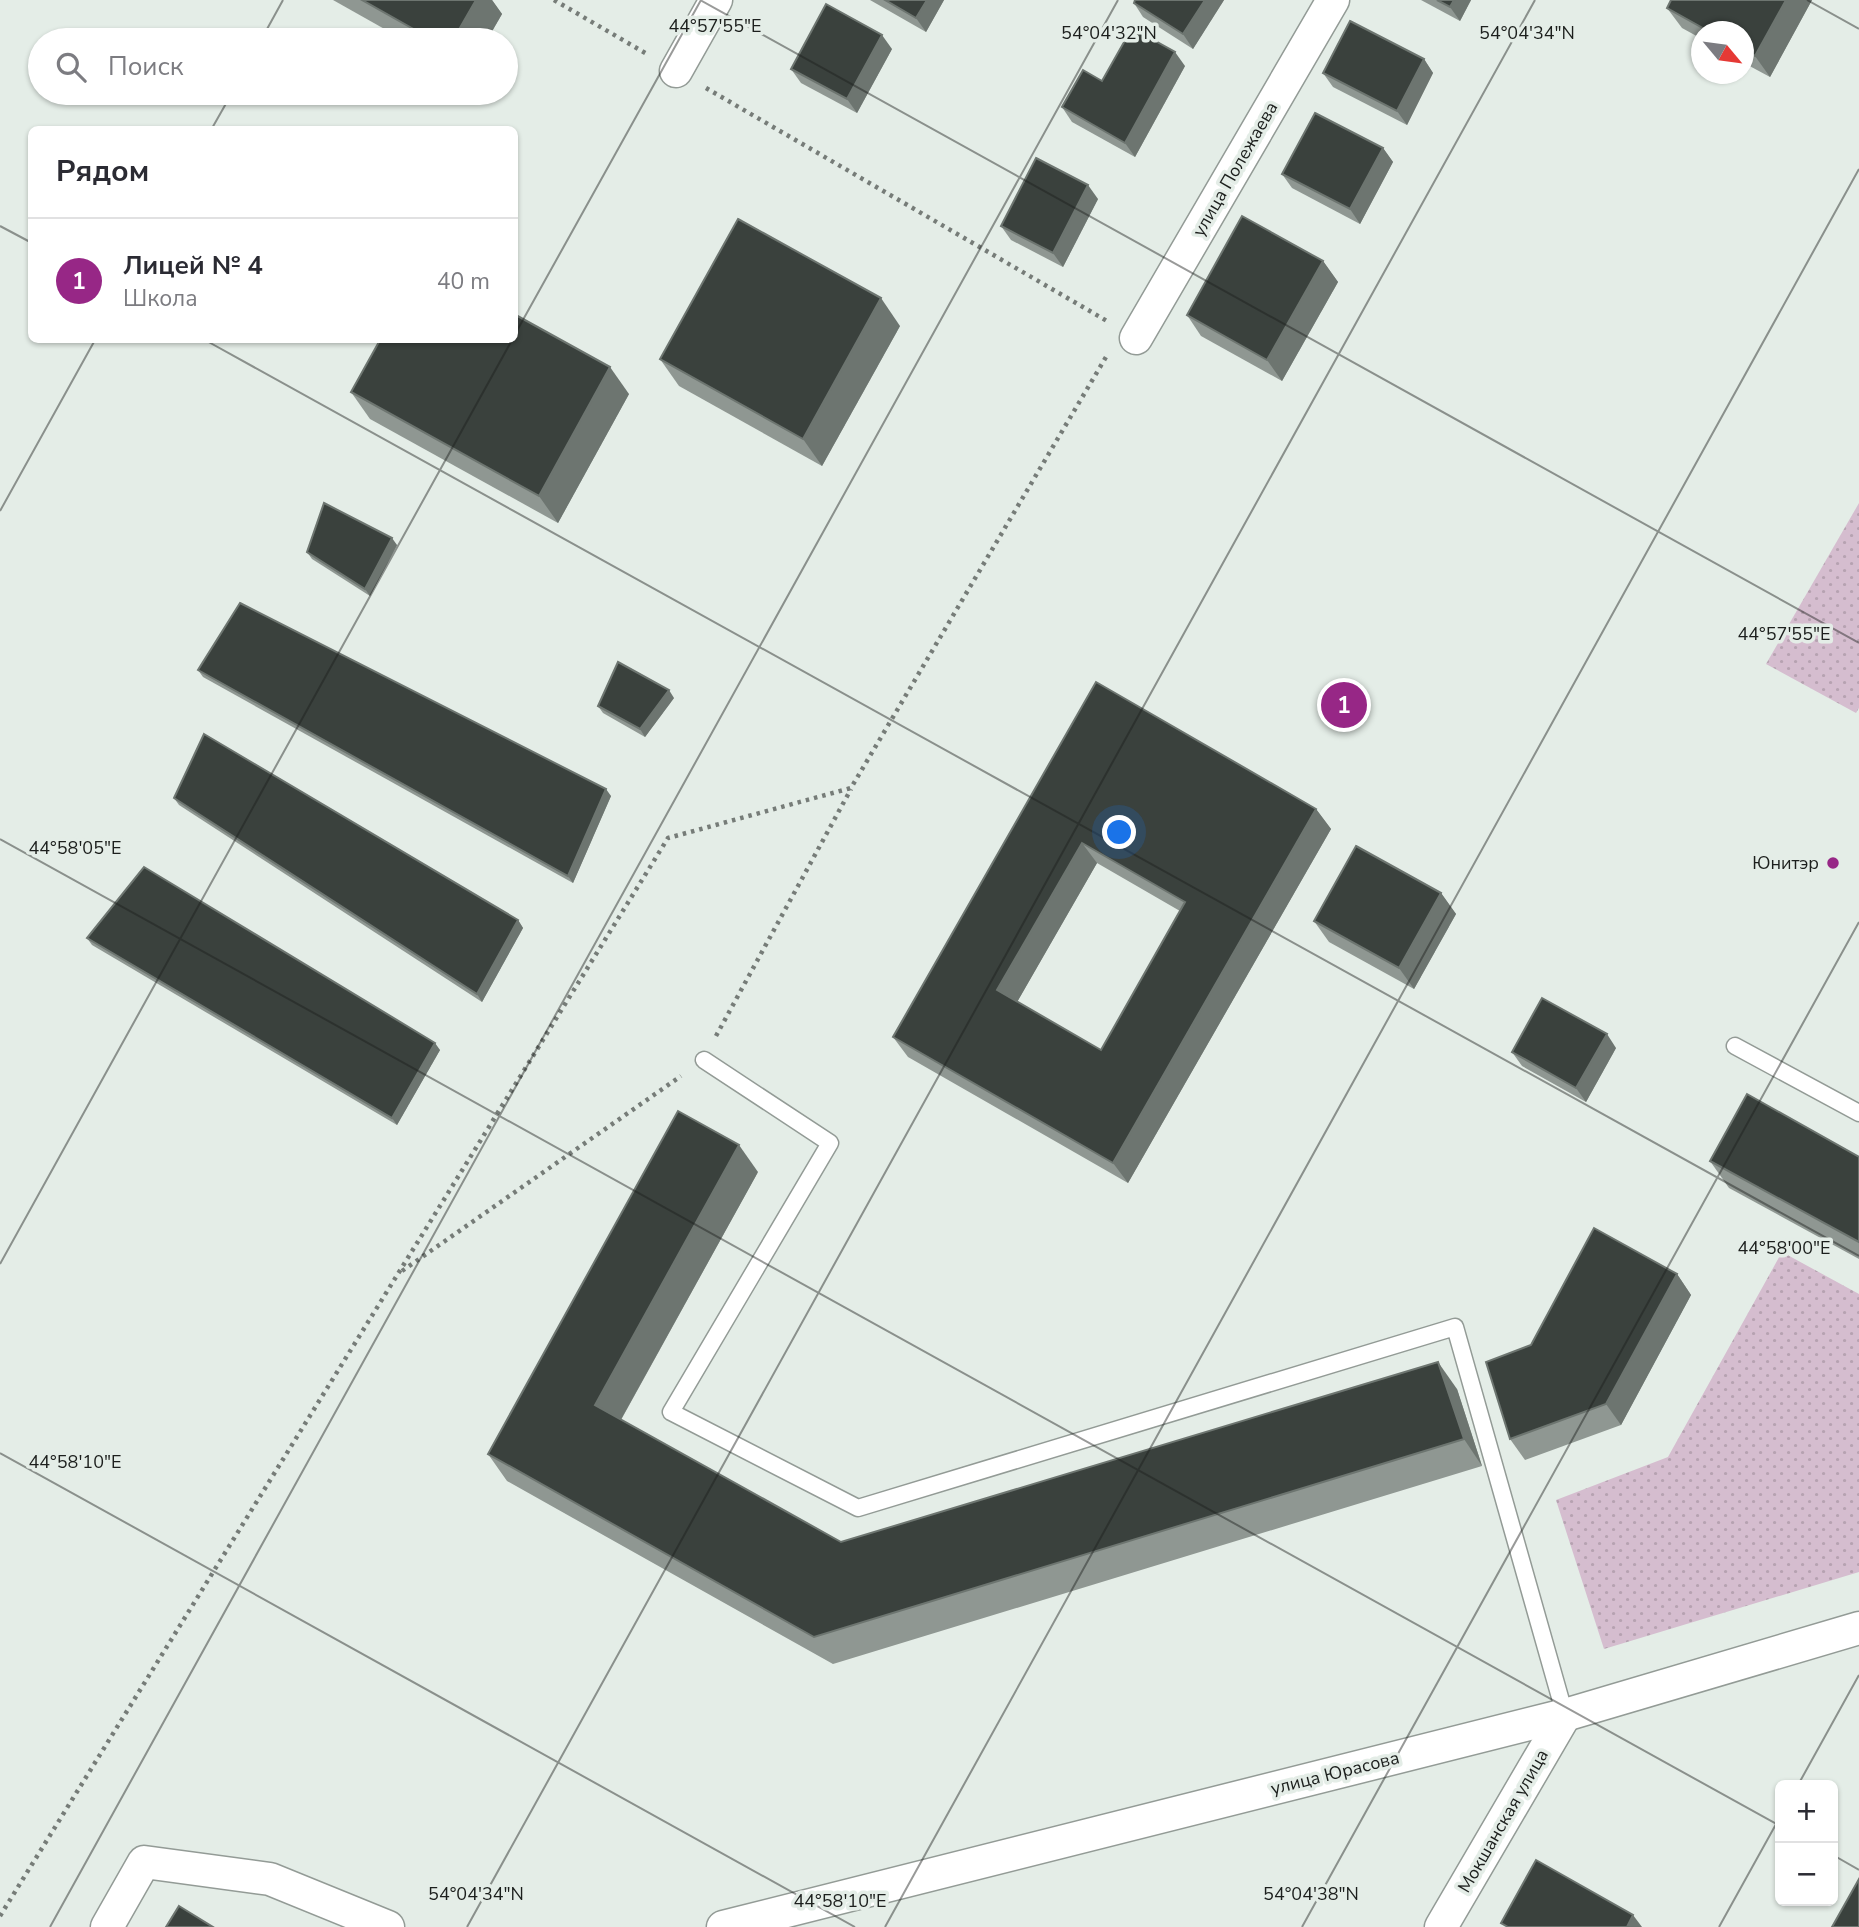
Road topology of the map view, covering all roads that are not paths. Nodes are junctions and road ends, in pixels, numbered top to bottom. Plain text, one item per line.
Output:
1 (716, 0) edge
2 (1334, 0) edge
3 (676, 71) road end
4 (1130, 334) road end
5 (1735, 1046) dead end
6 (704, 1060) road end
7 (1859, 1114) edge
8 (1859, 1628) edge
9 (1565, 1715) junction
10 (801, 1917) edge
11 (107, 1927) edge
12 (388, 1927) edge
13 (723, 1927) edge
14 (1441, 1927) edge

1 - 3 street
2 - 4 street, улица Полежаева
5 - 7 lane
6 - 9 lane
8 - 9 street, улица Юрасова
9 - 10 street, улица Юрасова
9 - 14 street, Мокшанская улица
10 - 13 street, улица Юрасова
11 - 12 street

